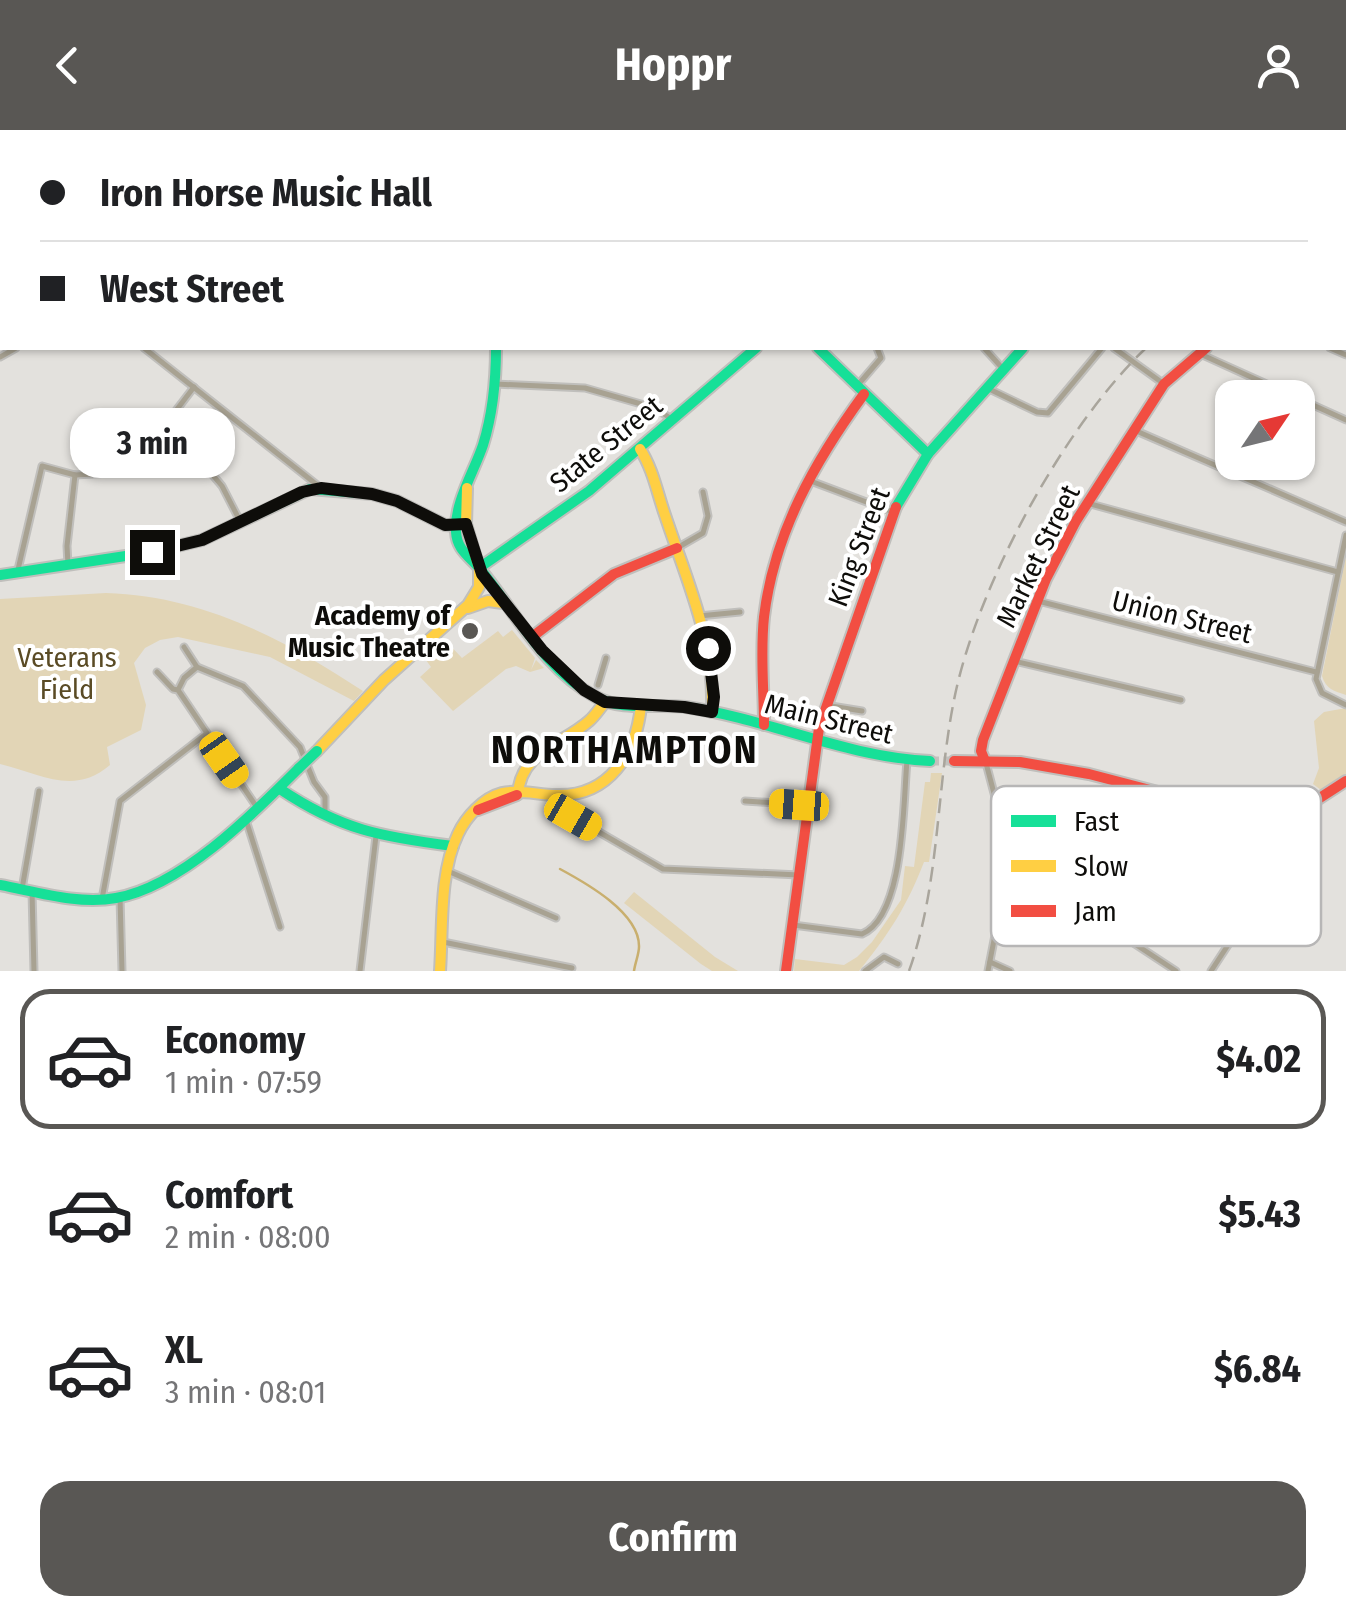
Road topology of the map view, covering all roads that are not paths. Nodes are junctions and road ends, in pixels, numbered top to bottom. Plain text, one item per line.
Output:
1 (147, 350) edge
2 (496, 350) edge
3 (754, 350) edge
4 (820, 350) edge
5 (878, 350) edge
6 (986, 350) edge
7 (1021, 350) edge
8 (1100, 350) edge
9 (1117, 350) edge
10 (1202, 350) edge
11 (1004, 370) junction
12 (495, 384) junction
13 (1164, 384) junction
14 (194, 387) junction
15 (987, 388) junction
16 (860, 390) junction
17 (673, 420) junction
18 (1346, 420) edge
19 (1134, 430) junction
20 (640, 450) junction
21 (928, 454) junction
22 (211, 473) dead end
23 (76, 474) junction
24 (808, 480) junction
25 (321, 488) junction
26 (704, 492) dead end
27 (1087, 503) junction
28 (893, 512) junction
29 (241, 522) junction
30 (1346, 522) edge
31 (460, 525) junction
32 (1346, 535) edge
33 (677, 548) junction
34 (68, 566) junction
35 (479, 568) junction
36 (1338, 572) junction
37 (17, 574) junction
38 (0, 575) edge
39 (1038, 602) junction
40 (504, 603) junction
41 (740, 612) dead end
42 (460, 613) junction
43 (699, 616) junction
44 (532, 637) junction
45 (184, 647) dead end
46 (606, 658) dead end
47 (1014, 660) junction
48 (197, 668) junction
49 (157, 672) dead end
50 (1316, 672) junction
51 (598, 684) dead end
52 (178, 690) junction
53 (1181, 700) dead end
54 (605, 702) junction
55 (641, 705) junction
56 (1346, 705) edge
57 (826, 706) junction
58 (862, 711) dead end
59 (712, 712) junction
60 (764, 725) junction
61 (206, 734) junction
62 (817, 740) junction
63 (984, 760) junction
64 (906, 761) junction
65 (930, 761) tunnel mouth
66 (954, 761) tunnel mouth
67 (1346, 782) edge
68 (992, 786) edge
69 (1135, 786) edge
70 (280, 789) junction
71 (39, 790) dead end
72 (518, 794) junction
73 (565, 795) junction
74 (1321, 798) edge
75 (745, 801) dead end
76 (808, 806) junction
77 (259, 810) junction
78 (324, 816) junction
79 (246, 820) junction
80 (376, 836) junction
81 (453, 846) junction
82 (450, 872) junction
83 (800, 874) junction
84 (0, 885) edge
85 (27, 890) junction
86 (120, 898) junction
87 (102, 899) junction
88 (556, 918) dead end
89 (792, 925) junction
90 (280, 927) dead end
91 (443, 942) junction
92 (993, 946) edge
93 (1138, 946) edge
94 (1227, 946) edge
95 (990, 962) junction
96 (898, 964) dead end
97 (572, 968) edge
98 (34, 971) edge
99 (122, 971) edge
100 (360, 971) edge
101 (440, 971) edge
102 (786, 971) edge
103 (865, 971) edge
104 (988, 971) edge
105 (1010, 971) edge
106 (1176, 971) edge
107 (1211, 971) edge

1 - 14 street
2 - 12 main road
3 - 17 main road, State Street
4 - 16 main road
5 - 16 street
6 - 11 street
7 - 11 main road, King Street
8 - 15 street
9 - 13 street
10 - 13 main road, Market Street
10 - 18 street
11 - 15 main road, King Street
12 - 17 street
12 - 31 main road
13 - 19 main road, Market Street
14 - 23 street
14 - 25 street
15 - 21 main road, King Street
16 - 21 main road
16 - 24 main road
17 - 20 main road, State Street
19 - 27 main road, Market Street
19 - 30 street
20 - 33 main road
20 - 35 main road, State Street
21 - 28 main road, King Street
22 - 29 street
23 - 34 street
23 - 37 street
24 - 28 street
24 - 60 main road
25 - 29 main road
25 - 31 main road
26 - 33 street
27 - 36 street
27 - 39 main road, Market Street
28 - 57 main road, King Street
29 - 34 main road
31 - 35 main road
32 - 36 street
33 - 43 main road
33 - 44 main road
34 - 37 main road
35 - 40 main road
35 - 42 main road
36 - 50 street
37 - 38 main road
39 - 47 main road, Market Street
39 - 50 street, Union Street
40 - 42 main road
40 - 44 main road
41 - 43 street
42 - 70 main road, bridge
43 - 59 main road
44 - 54 main road
45 - 48 street
46 - 51 street
47 - 53 street
47 - 63 main road, Market Street
48 - 52 street
48 - 78 street
49 - 52 street
50 - 56 street
52 - 61 street
54 - 55 main road, Main Street
54 - 72 main road
55 - 59 main road, Main Street
55 - 73 main road
57 - 58 street
57 - 62 main road, King Street
59 - 60 main road, Main Street
60 - 62 main road, Main Street
61 - 77 street
61 - 87 street
62 - 64 main road, Main Street
62 - 76 main road, King Street
63 - 66 main road
63 - 68 street
63 - 69 main road
64 - 65 main road, Main Street
64 - 89 street
67 - 74 main road
70 - 77 main road
70 - 78 main road
71 - 85 street
72 - 73 main road
72 - 81 main road
73 - 83 street
75 - 76 street
76 - 83 main road, King Street
77 - 79 main road
78 - 80 main road
79 - 86 main road
79 - 90 street
80 - 81 main road
80 - 100 street
81 - 82 main road
82 - 88 street
82 - 91 main road
83 - 89 main road, King Street
84 - 85 main road
85 - 87 main road
85 - 98 street
86 - 87 main road
86 - 99 street
89 - 102 main road, King Street
91 - 97 street
91 - 101 main road
92 - 95 street
93 - 106 street
94 - 107 street
95 - 104 street
95 - 105 street
96 - 103 street

